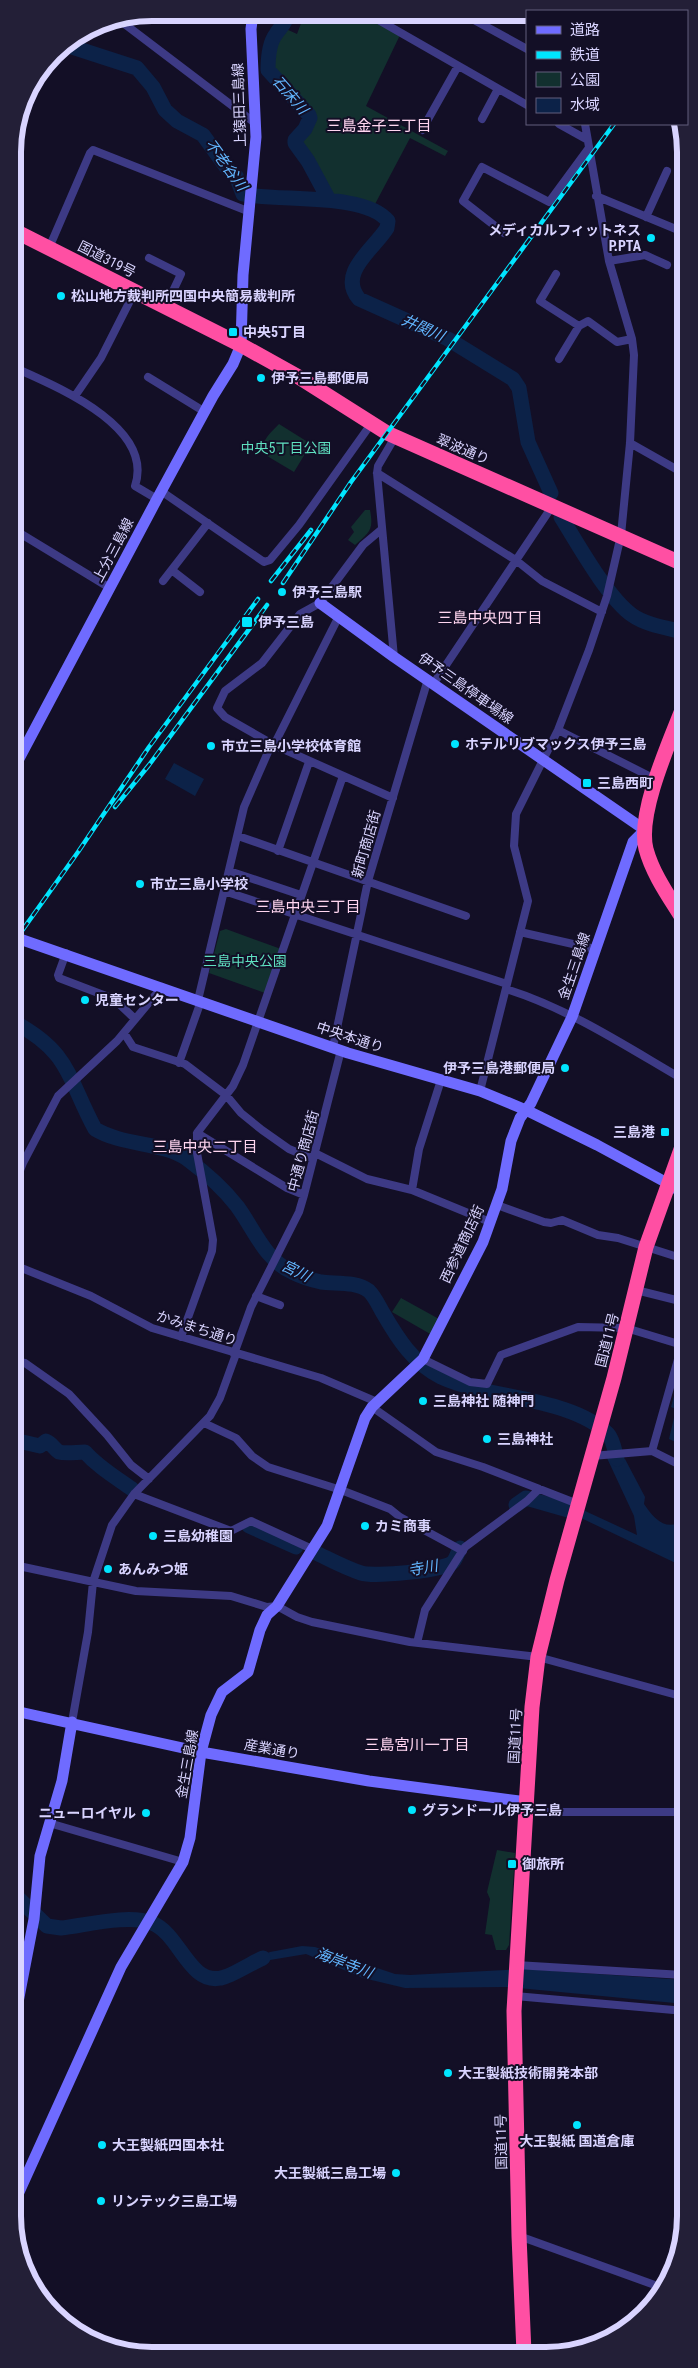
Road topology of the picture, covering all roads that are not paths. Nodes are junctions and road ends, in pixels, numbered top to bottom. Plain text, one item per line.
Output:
1 (381, 21) edge
2 (478, 21) edge
3 (252, 22) edge
4 (125, 24) edge
5 (526, 48) edge
6 (458, 66) junction
7 (498, 89) junction
8 (526, 104) edge
9 (482, 119) dead end
10 (255, 123) junction
11 (561, 125) edge
12 (585, 125) edge
13 (422, 130) dead end
14 (586, 140) junction
15 (588, 149) junction
16 (667, 171) dead end
17 (596, 196) junction
18 (252, 201) junction
19 (646, 217) junction
20 (677, 230) edge
21 (504, 233) dead end
22 (22, 235) edge
23 (48, 248) junction
24 (149, 258) dead end
25 (609, 261) junction
26 (667, 265) dead end
27 (556, 274) dead end
28 (135, 291) junction
29 (166, 306) junction
30 (579, 326) junction
31 (632, 339) junction
32 (240, 345) junction
33 (559, 359) dead end
34 (22, 371) edge
35 (148, 377) dead end
36 (75, 396) junction
37 (205, 412) junction
38 (371, 424) junction
39 (395, 437) junction
40 (630, 443) junction
41 (677, 470) edge
42 (377, 473) junction
43 (159, 495) junction
44 (553, 505) junction
45 (208, 523) junction
46 (382, 529) junction
47 (22, 534) edge
48 (621, 534) junction
49 (517, 561) junction
50 (677, 561) edge
51 (173, 571) junction
52 (163, 581) dead end
53 (110, 588) junction
54 (200, 592) dead end
55 (320, 602) junction
56 (602, 612) junction
57 (339, 616) junction
58 (394, 657) junction
59 (431, 681) junction
60 (677, 725) edge
61 (558, 730) junction
62 (273, 744) junction
63 (22, 755) edge
64 (543, 760) junction
65 (309, 762) junction
66 (343, 776) junction
67 (657, 780) junction
68 (393, 798) junction
69 (644, 830) junction
70 (238, 836) junction
71 (278, 851) junction
72 (312, 863) junction
73 (229, 871) junction
74 (368, 882) junction
75 (224, 891) junction
76 (301, 895) junction
77 (677, 909) edge
78 (295, 913) junction
79 (466, 916) dead end
80 (520, 932) junction
81 (357, 935) junction
82 (22, 939) edge
83 (595, 948) junction
84 (66, 953) junction
85 (162, 987) junction
86 (507, 987) junction
87 (199, 1001) junction
88 (572, 1017) junction
89 (135, 1019) junction
90 (259, 1022) junction
91 (124, 1033) junction
92 (337, 1049) junction
93 (179, 1063) junction
94 (677, 1076) edge
95 (441, 1080) junction
96 (480, 1091) junction
97 (226, 1096) junction
98 (526, 1110) junction
99 (197, 1133) junction
100 (314, 1156) junction
101 (23, 1163) joint
102 (22, 1166) edge
103 (677, 1185) edge
104 (677, 1186) edge
105 (412, 1190) junction
106 (304, 1195) junction
107 (497, 1205) junction
108 (490, 1222) junction
109 (646, 1247) junction
110 (676, 1257) edge
111 (21, 1267) edge
112 (636, 1290) junction
113 (256, 1296) junction
114 (676, 1300) edge
115 (280, 1305) dead end
116 (626, 1328) junction
117 (181, 1336) junction
118 (676, 1340) edge
119 (235, 1354) junction
120 (21, 1363) edge
121 (420, 1363) junction
122 (676, 1364) edge
123 (375, 1404) junction
124 (204, 1423) junction
125 (596, 1451) junction
126 (652, 1451) junction
127 (676, 1462) edge
128 (149, 1479) junction
129 (539, 1489) junction
130 (341, 1490) junction
131 (134, 1494) junction
132 (578, 1504) junction
133 (312, 1549) junction
134 (460, 1549) junction
135 (21, 1567) edge
136 (93, 1582) junction
137 (277, 1606) junction
138 (417, 1643) junction
139 (538, 1657) junction
140 (676, 1695) edge
141 (21, 1712) edge
142 (72, 1722) junction
143 (201, 1752) junction
144 (527, 1807) junction
145 (676, 1812) edge
146 (49, 1823) junction
147 (183, 1862) junction
148 (516, 1967) junction
149 (676, 1975) edge
150 (21, 1983) edge
151 (515, 1992) junction
152 (676, 2010) edge
153 (21, 2188) edge
154 (519, 2236) junction
155 (656, 2286) edge
156 (528, 2347) edge

1 - 6 street
2 - 5 street
3 - 10 main road, 上猿田三島線
4 - 10 street
6 - 7 street
6 - 13 street
7 - 8 street
7 - 9 street
10 - 18 main road, 上猿田三島線
11 - 14 street
12 - 14 street
14 - 15 street
15 - 17 street
15 - 21 street
16 - 19 street
17 - 19 street
17 - 25 street
18 - 23 street
18 - 32 main road, 上猿田三島線
19 - 20 street
22 - 23 highway, 国道319号
23 - 28 highway, 国道319号
24 - 29 street
25 - 26 street
25 - 31 street
27 - 30 street
28 - 29 highway, 国道319号
28 - 36 street
29 - 32 highway, 国道319号
30 - 31 street
30 - 33 street
31 - 40 street
32 - 37 main road, 上分三島線
32 - 38 highway, 翠波通り
34 - 36 street
35 - 37 street
36 - 43 street
37 - 43 main road, 上分三島線
38 - 39 highway, 翠波通り
38 - 45 street
39 - 42 street
39 - 44 highway, 翠波通り
40 - 41 street
40 - 48 street
42 - 46 street
42 - 49 street
43 - 45 street
43 - 53 main road, 上分三島線
44 - 48 highway, 翠波通り
44 - 49 street, 新町商店街
45 - 51 street
46 - 55 street
46 - 58 street
47 - 53 street
48 - 50 highway, 翠波通り
48 - 56 street
49 - 56 street
49 - 59 street, 新町商店街
51 - 52 street
51 - 54 street
53 - 63 main road, 上分三島線
55 - 57 main road, 伊予三島停車場線
55 - 62 street
56 - 61 street
57 - 58 main road, 伊予三島停車場線
57 - 62 street
58 - 59 main road, 伊予三島停車場線
59 - 64 main road, 伊予三島停車場線
59 - 68 street, 新町商店街
60 - 67 highway
61 - 64 street
61 - 67 street
62 - 65 street
62 - 70 street
64 - 69 main road, 伊予三島停車場線
64 - 80 street
65 - 66 street
65 - 71 street
66 - 68 street
66 - 72 street
67 - 69 highway
68 - 74 street, 新町商店街
69 - 77 highway
69 - 83 main road, 金生三島線
70 - 71 street
70 - 73 street
71 - 72 street
72 - 74 street
72 - 76 street
73 - 75 street
73 - 76 street
74 - 79 street
74 - 81 street, 新町商店街
75 - 78 street
75 - 87 street
76 - 78 street
78 - 81 street
78 - 90 street
80 - 83 street
80 - 86 street
81 - 86 street
81 - 92 street, 新町商店街
82 - 84 main road, 中央本通り
83 - 88 main road, 金生三島線
84 - 85 main road, 中央本通り
84 - 89 street
85 - 87 main road, 中央本通り
85 - 89 street
86 - 88 street
86 - 96 street
87 - 90 main road, 中央本通り
87 - 93 street
88 - 94 street
88 - 98 main road, 金生三島線
89 - 91 street
90 - 92 main road, 中央本通り
90 - 97 street
91 - 93 street
91 - 101 street
92 - 95 main road, 中央本通り
92 - 100 street, 中通り商店街
93 - 97 street
95 - 96 main road, 中央本通り
95 - 105 street
96 - 98 main road, 中央本通り
97 - 99 street
97 - 100 street
98 - 103 main road, 中央本通り
98 - 107 main road, 西参道商店街
99 - 106 street
99 - 117 street
100 - 105 street
100 - 106 street, 中通り商店街
101 - 102 street
104 - 109 highway, 国道11号
105 - 108 street
106 - 113 street, 中通り商店街
107 - 108 main road, 西参道商店街
107 - 109 street
108 - 121 main road, 西参道商店街
109 - 110 street
109 - 112 highway, 国道11号
111 - 117 street, かみまち通り
112 - 114 street
112 - 116 highway, 国道11号
113 - 115 street
113 - 119 street, 中通り商店街
116 - 118 street
116 - 121 street
116 - 125 highway, 国道11号
117 - 119 street, かみまち通り
119 - 123 street, かみまち通り
119 - 124 street, 中通り商店街
120 - 128 street
121 - 123 main road, 金生三島線
122 - 126 street
123 - 129 street, かみまち通り
123 - 130 main road, 金生三島線
124 - 128 street, 中通り商店街
124 - 130 street
125 - 126 street
125 - 132 highway, 国道11号
126 - 127 street
128 - 131 street, 中通り商店街
129 - 132 street, かみまち通り
129 - 134 street
130 - 133 main road, 金生三島線
130 - 134 street
131 - 133 street
131 - 136 street, 中通り商店街
132 - 139 highway, 国道11号
133 - 137 main road, 金生三島線
134 - 138 street
135 - 136 street
136 - 137 street
136 - 142 street, 中通り商店街
137 - 138 street
137 - 143 main road, 金生三島線
138 - 139 street
139 - 140 street
139 - 144 highway, 国道11号
141 - 142 main road, 産業通り
142 - 143 main road, 産業通り
142 - 146 main road
143 - 144 main road, 産業通り
143 - 147 main road, 金生三島線
144 - 145 street
144 - 148 highway, 国道11号
146 - 147 street
146 - 150 main road
147 - 153 main road, 金生三島線
148 - 149 street
148 - 151 highway, 国道11号
151 - 152 street
151 - 154 highway, 国道11号
154 - 155 street
154 - 156 highway, 国道11号

